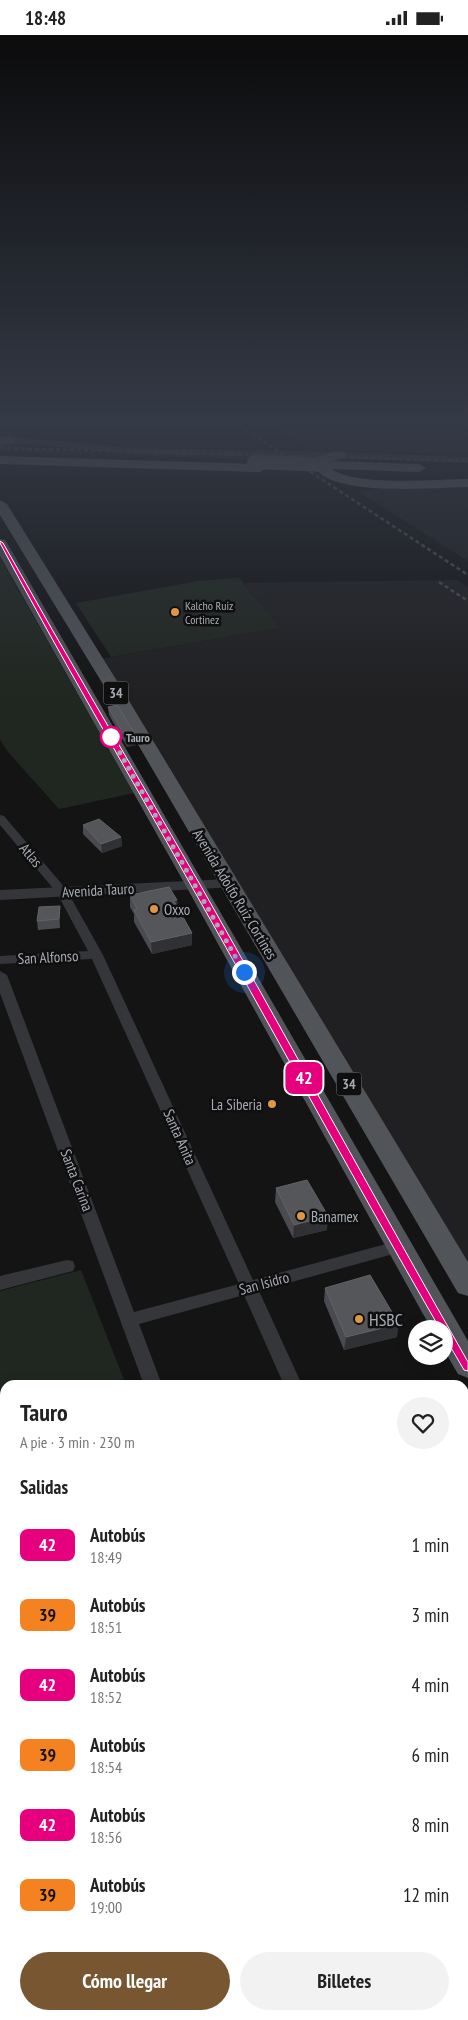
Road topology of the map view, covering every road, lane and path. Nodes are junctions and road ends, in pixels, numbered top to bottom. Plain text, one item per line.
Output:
1 (7, 515) edge
2 (0, 543) edge
3 (0, 818) edge
4 (6, 834) edge
5 (229, 884) junction
6 (196, 886) junction
7 (62, 892) junction
8 (0, 895) edge
9 (97, 955) junction
10 (0, 960) edge
11 (0, 975) edge
12 (398, 1247) junction
13 (67, 1266) dead end
14 (0, 1283) edge
15 (468, 1285) edge
16 (248, 1287) junction
17 (130, 1320) junction
18 (468, 1366) edge
19 (152, 1380) edge
20 (291, 1380) edge

1 - 5 main road, Avenida Adolfo Ruíz Cortines / 34
2 - 6 main road, Avenida Adolfo Ruíz Cortines / 34
3 - 4 street, Atlas
4 - 7 street, Atlas
5 - 6 street
5 - 15 main road, Avenida Adolfo Ruíz Cortines / 34
6 - 7 street, Avenida Tauro
6 - 12 main road, Avenida Adolfo Ruíz Cortines / 34
7 - 8 street, Avenida Tauro
7 - 9 street, Santa Anita
9 - 10 street, San Alfonso
9 - 16 street, Santa Anita
11 - 17 street, Santa Carina
12 - 16 street, San Isidro
12 - 18 main road, Avenida Adolfo Ruíz Cortines / 34
13 - 14 street
16 - 17 street, San Isidro
16 - 20 street, Santa Anita
17 - 19 street, Santa Carina

